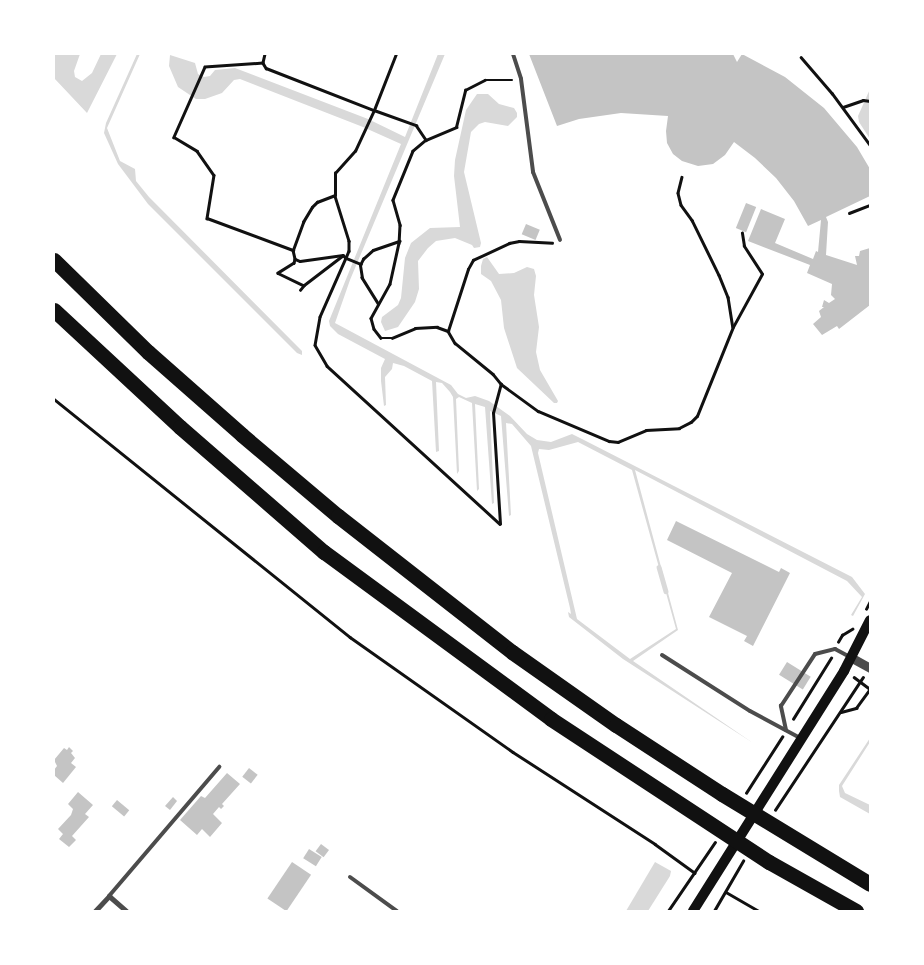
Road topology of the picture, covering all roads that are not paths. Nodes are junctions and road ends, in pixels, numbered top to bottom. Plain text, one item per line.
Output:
1 (513, 54) edge
2 (560, 240) dead end
3 (54, 260) edge
4 (54, 310) edge
5 (866, 617) edge
6 (662, 655) dead end
7 (852, 658) junction
8 (870, 668) edge
9 (786, 730) junction
10 (800, 738) junction
11 (220, 767) dead end
12 (350, 877) dead end
13 (870, 884) edge
14 (109, 896) junction
15 (95, 911) edge
16 (126, 911) edge
17 (398, 911) edge
18 (693, 911) edge
19 (856, 911) edge

1 - 2 lane
3 - 13 highway
4 - 19 highway
5 - 7 main road
6 - 9 lane
7 - 8 street
7 - 9 lane
7 - 10 main road
9 - 10 lane
10 - 18 main road
11 - 14 lane
12 - 17 lane
14 - 15 street
14 - 16 street

